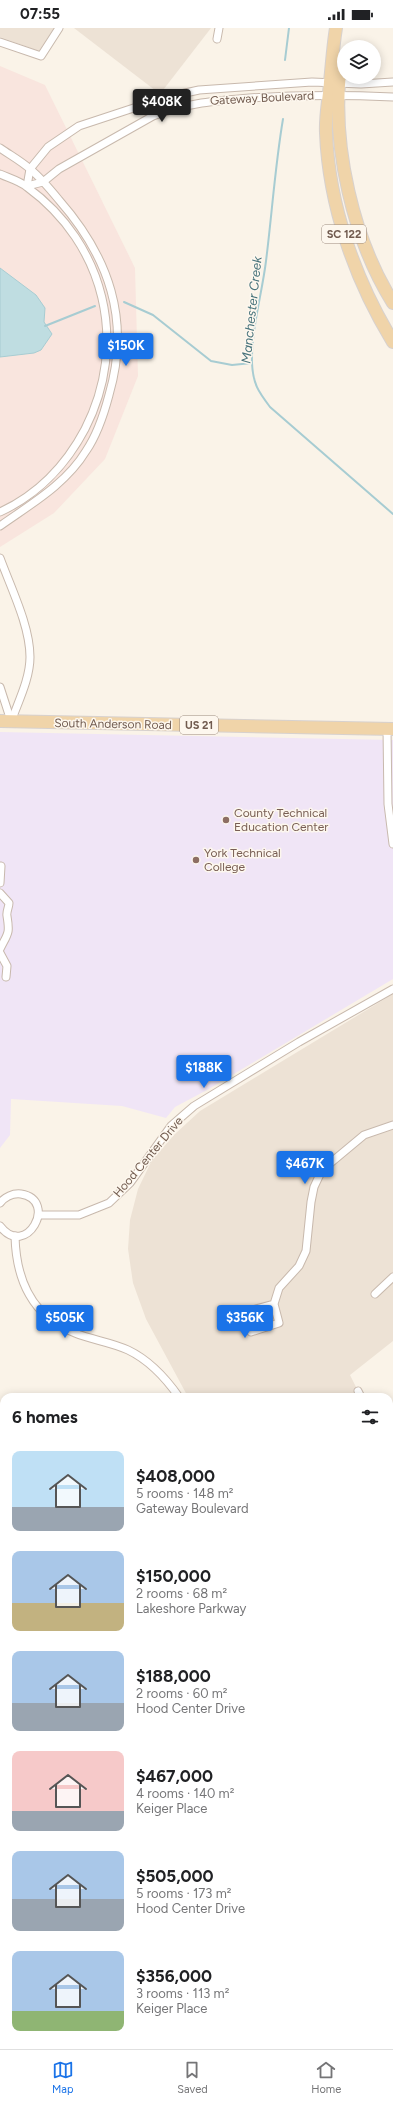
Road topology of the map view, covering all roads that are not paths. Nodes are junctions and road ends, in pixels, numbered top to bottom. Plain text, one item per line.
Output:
1 (59, 28) edge
2 (219, 28) edge
3 (336, 28) edge
4 (217, 39) dead end
5 (0, 42) edge
6 (393, 82) edge
7 (334, 83) junction
8 (333, 96) junction
9 (167, 97) junction
10 (393, 97) edge
11 (170, 109) junction
12 (0, 148) edge
13 (30, 169) junction
14 (0, 174) edge
15 (44, 182) junction
16 (27, 186) junction
17 (393, 303) edge
18 (393, 342) edge
19 (0, 512) edge
20 (0, 526) edge
21 (0, 558) edge
22 (0, 687) edge
23 (5, 722) edge
24 (390, 729) edge
25 (393, 844) edge
26 (1, 866) dead end
27 (0, 883) edge
28 (0, 893) edge
29 (0, 949) edge
30 (0, 953) edge
31 (6, 977) dead end
32 (393, 989) edge
33 (393, 1125) edge
34 (0, 1204) edge
35 (39, 1215) junction
36 (0, 1226) edge
37 (15, 1236) junction
38 (393, 1277) edge
39 (376, 1294) dead end
40 (274, 1304) junction
41 (176, 1393) edge

1 - 5 street
2 - 4 street
3 - 7 main road, SC 122
6 - 7 street, Gateway Boulevard
7 - 8 main road, SC 122
7 - 9 street, Gateway Boulevard
8 - 10 street, Gateway Boulevard
8 - 11 street, Gateway Boulevard
8 - 17 main road, SC 122
8 - 18 main road, SC 122
9 - 11 street
9 - 13 street, Gateway Boulevard
11 - 15 street, Gateway Boulevard
12 - 13 street
13 - 15 street
13 - 16 street, Gateway Boulevard
14 - 16 street
15 - 16 street, Gateway Boulevard
15 - 20 street
16 - 19 street
21 - 23 street
22 - 23 street
23 - 24 main road, South Anderson Road / US 21
24 - 25 street
26 - 27 street
28 - 29 street
30 - 31 street
32 - 35 street, Hood Center Drive
33 - 40 street
34 - 35 street
35 - 37 street
36 - 37 street
37 - 41 street
38 - 39 street
40 - 40 street

